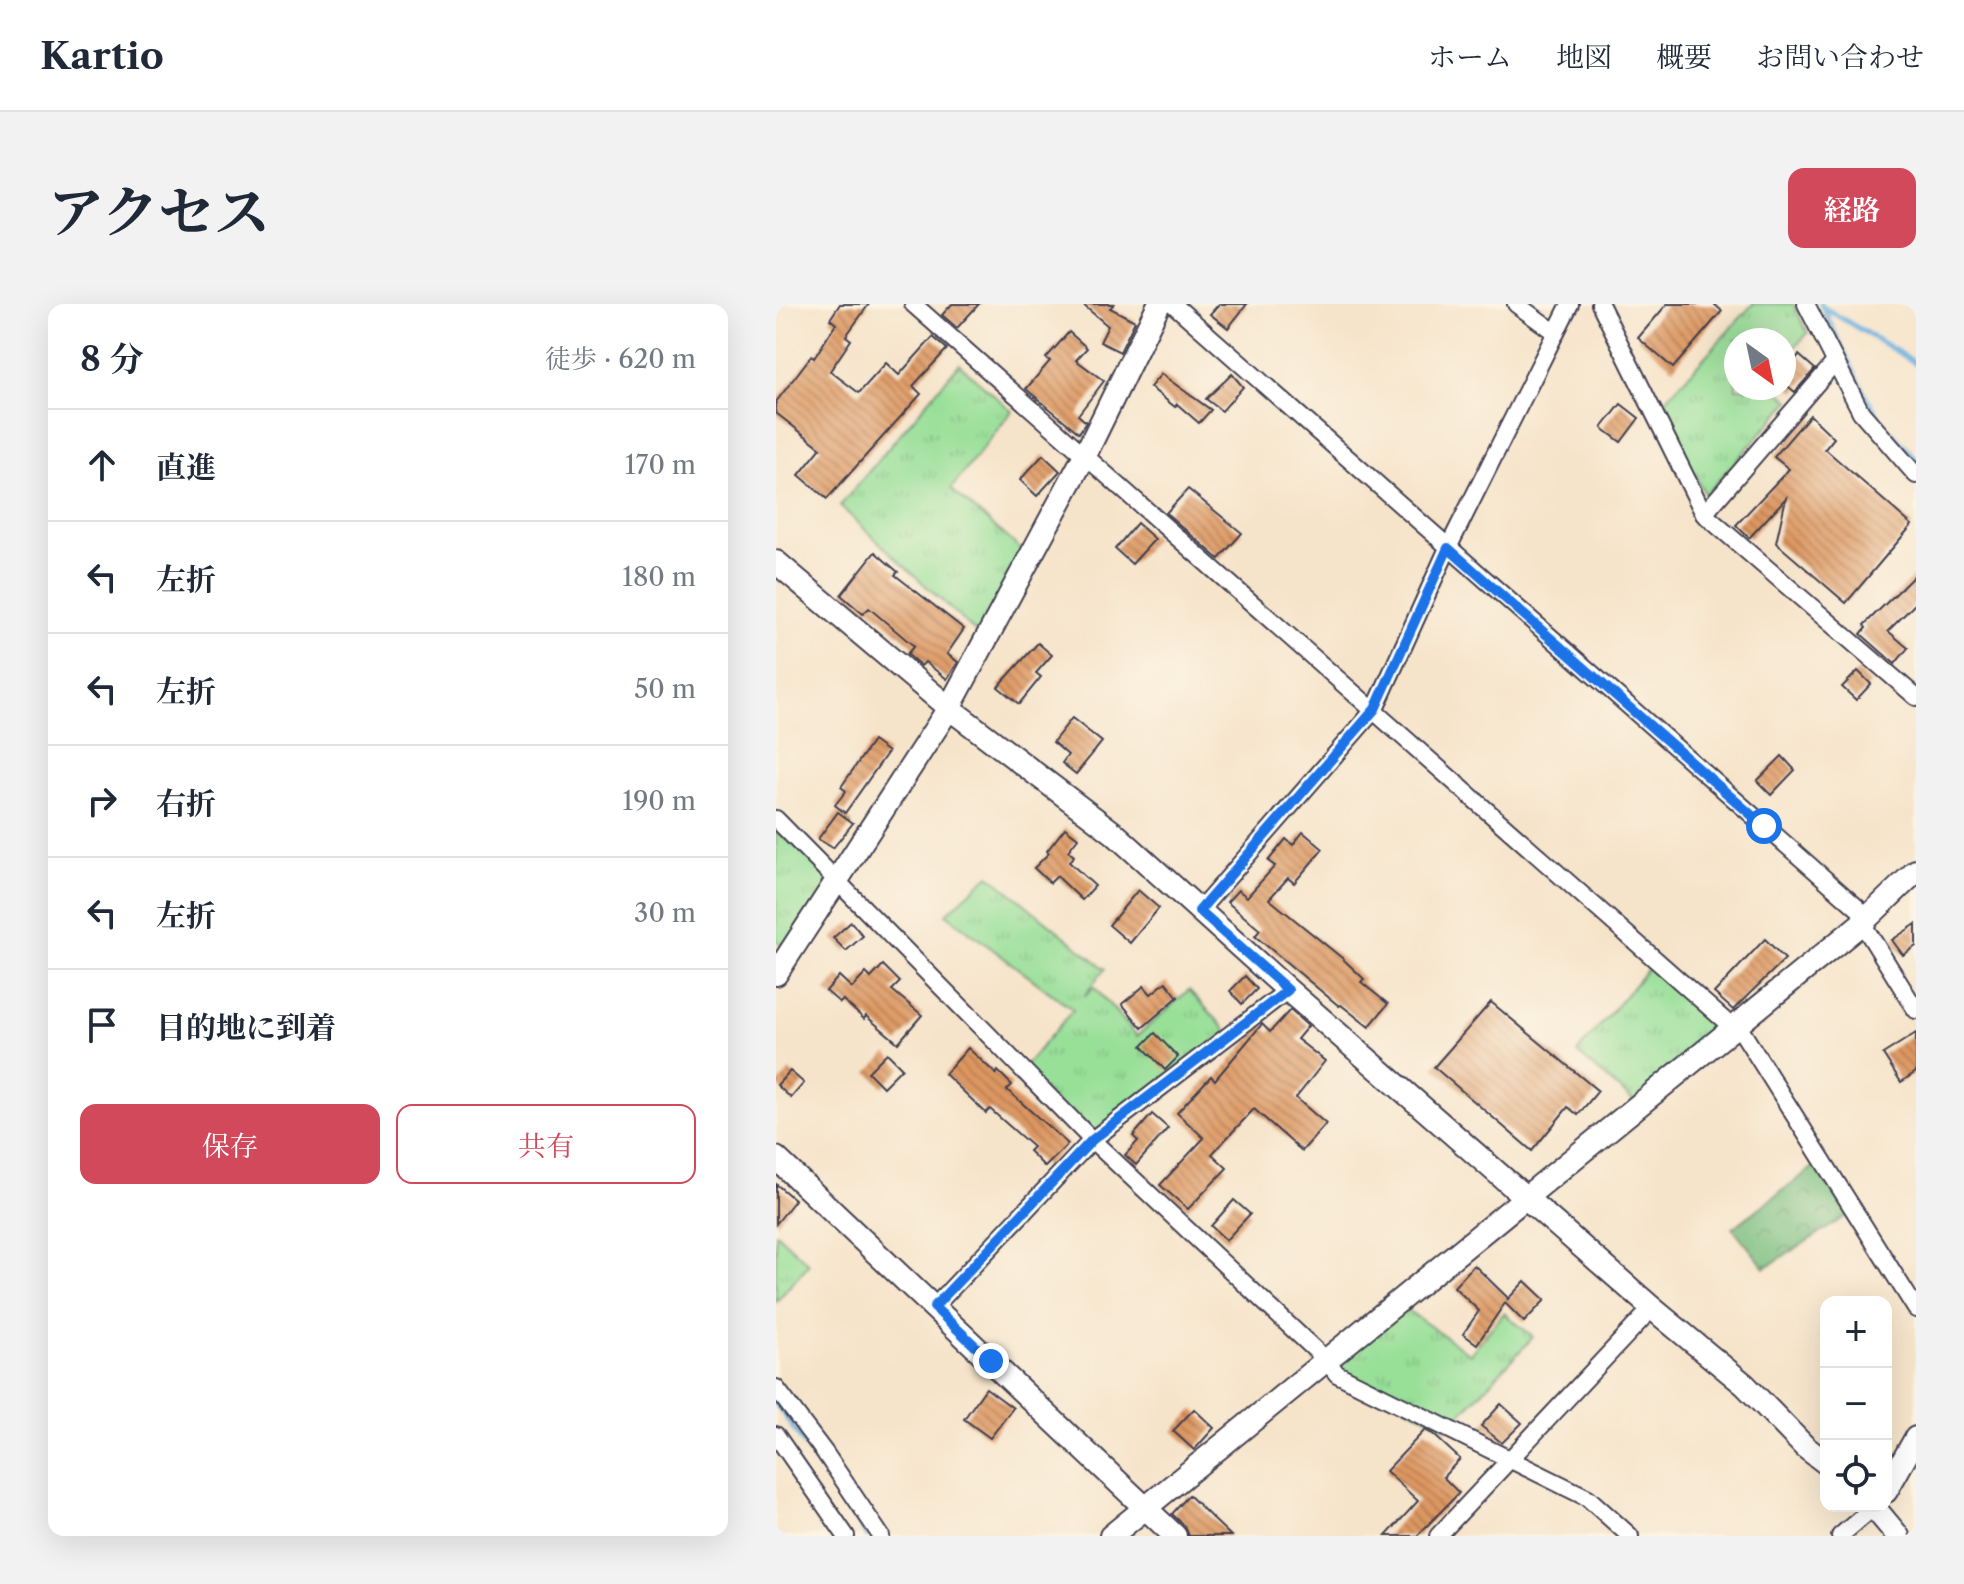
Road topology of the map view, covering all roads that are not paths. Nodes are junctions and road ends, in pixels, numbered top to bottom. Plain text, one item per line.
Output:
1 (913, 304) edge
2 (1159, 304) edge
3 (1173, 304) edge
4 (1516, 304) edge
5 (1570, 304) edge
6 (1600, 304) edge
7 (1806, 304) edge
8 (1556, 333) junction
9 (1835, 362) junction
10 (1085, 455) junction
11 (1916, 475) edge
12 (1704, 514) junction
13 (1448, 548) junction
14 (776, 562) edge
15 (1916, 697) edge
16 (949, 708) junction
17 (1375, 709) junction
18 (776, 819) edge
19 (1916, 871) edge
20 (836, 879) junction
21 (1199, 911) junction
22 (1865, 920) junction
23 (776, 974) edge
24 (1288, 990) junction
25 (1916, 1010) edge
26 (1735, 1026) junction
27 (1092, 1140) junction
28 (776, 1158) edge
29 (1525, 1196) junction
30 (934, 1307) junction
31 (1652, 1308) junction
32 (1916, 1309) edge
33 (1327, 1361) junction
34 (776, 1388) edge
35 (776, 1435) edge
36 (1916, 1438) edge
37 (1820, 1458) edge
38 (1509, 1460) junction
39 (1892, 1480) edge
40 (1145, 1508) junction
41 (1867, 1512) edge
42 (1879, 1512) edge
43 (846, 1536) edge
44 (881, 1536) edge
45 (1111, 1536) edge
46 (1175, 1536) edge
47 (1438, 1536) edge
48 (1630, 1536) edge
49 (1840, 1536) edge
50 (1898, 1536) edge

1 - 10 street
2 - 10 street
3 - 13 street
4 - 8 street
5 - 8 street
6 - 12 street
7 - 9 street
8 - 13 street
9 - 11 street
9 - 12 street
10 - 16 street
10 - 17 street
12 - 15 street
13 - 17 street
13 - 22 street
14 - 16 street
16 - 20 street
16 - 21 street
17 - 21 street
17 - 26 street
18 - 20 street
19 - 22 street
20 - 23 street
20 - 27 street
21 - 24 street
22 - 25 street
22 - 26 street
24 - 27 street
24 - 29 street
26 - 29 street
26 - 32 street
27 - 30 street
27 - 33 street
28 - 30 street
29 - 31 street
29 - 33 street
30 - 40 street
31 - 37 street
31 - 38 street
33 - 38 street
33 - 40 street
34 - 44 street
35 - 43 street
36 - 39 street
38 - 47 street
38 - 48 street
40 - 45 street
40 - 46 street
41 - 49 street
42 - 50 street

